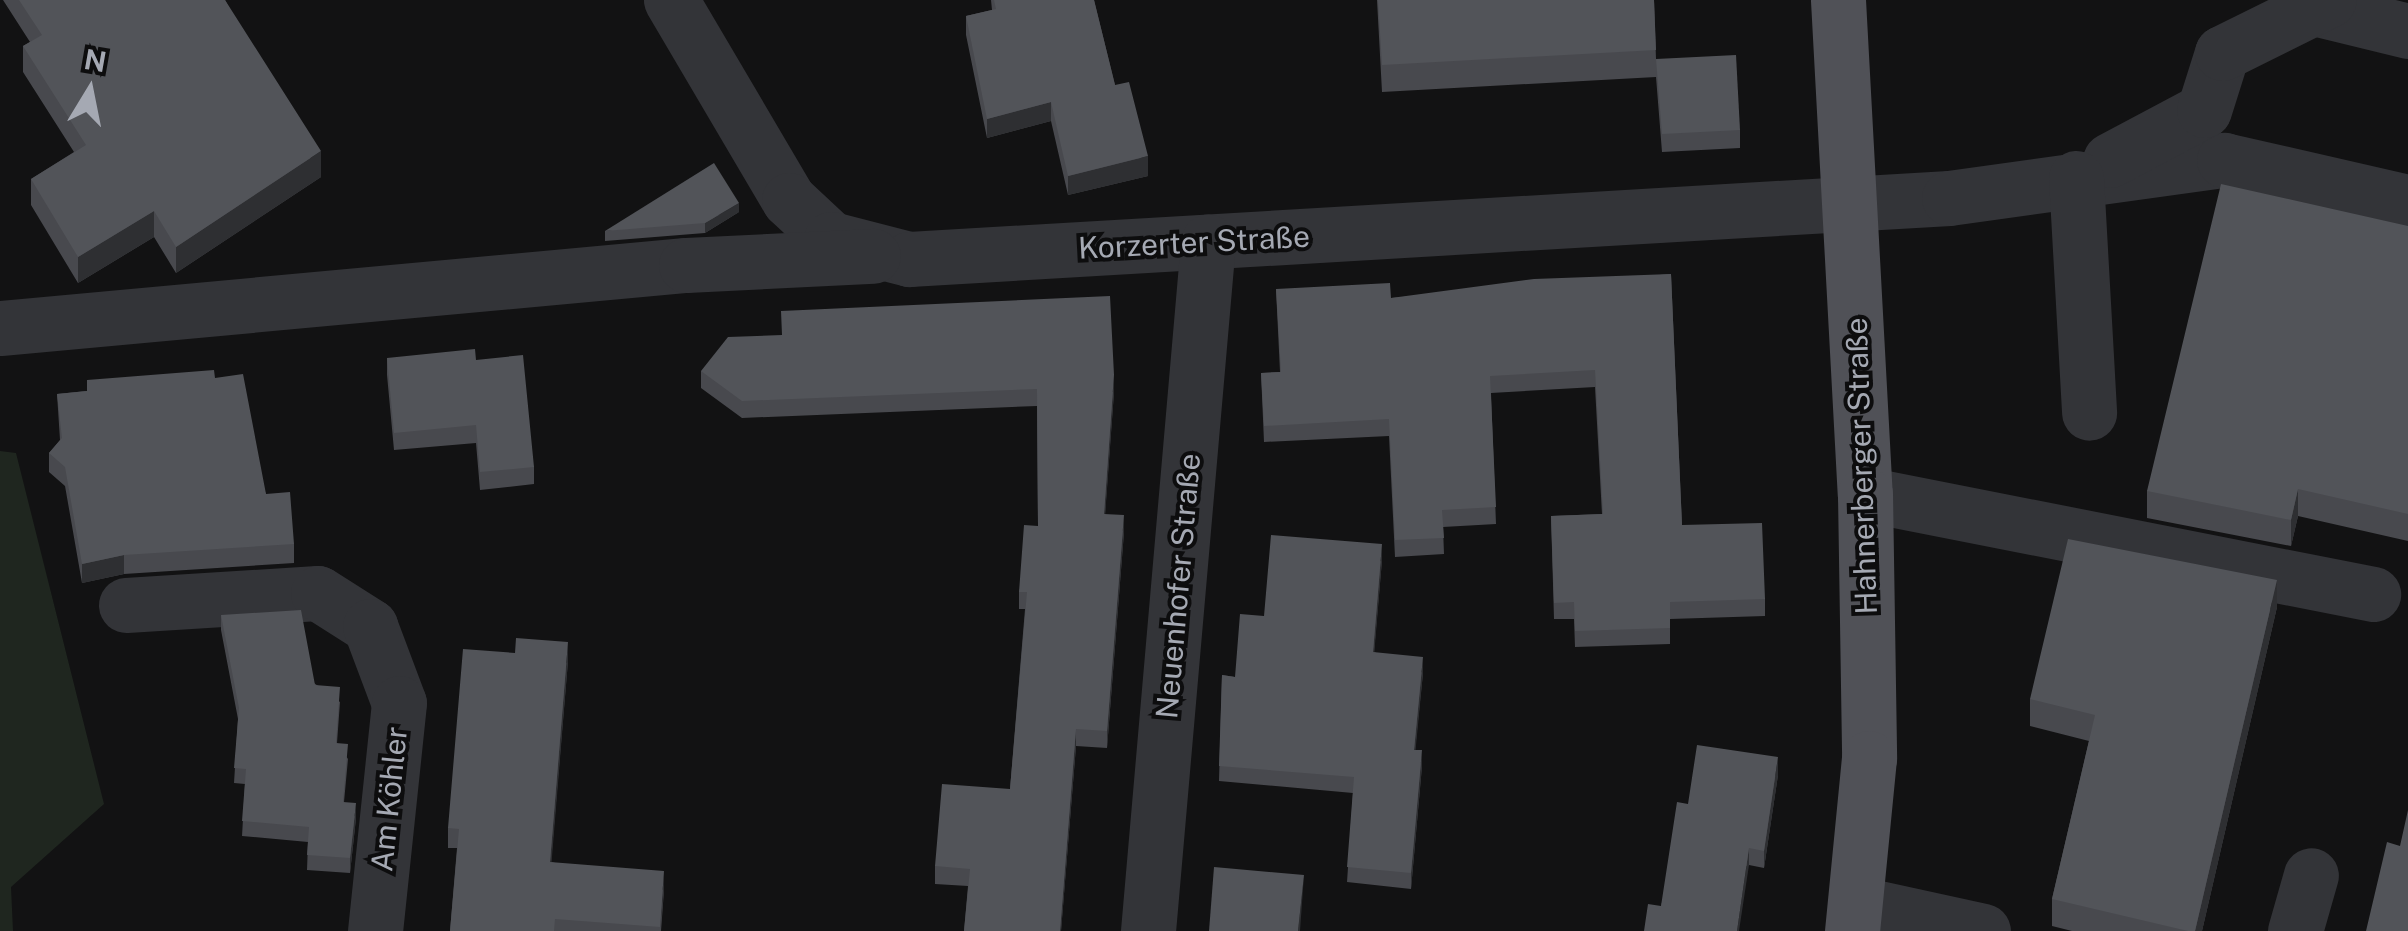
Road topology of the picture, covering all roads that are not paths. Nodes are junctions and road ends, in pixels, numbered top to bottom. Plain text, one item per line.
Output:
1 (671, 0) edge
2 (1838, 0) edge
3 (2322, 4) edge
4 (2408, 31) edge
5 (2076, 178) junction
6 (1849, 200) junction
7 (2408, 202) edge
8 (1208, 242) junction
9 (883, 255) junction
10 (0, 328) edge
11 (2089, 413) dead end
12 (1865, 494) junction
13 (2373, 594) dead end
14 (126, 605) dead end
15 (2311, 875) dead end
16 (1854, 917) edge
17 (374, 931) edge
18 (1148, 931) edge
19 (1984, 931) edge
20 (2295, 931) edge

1 - 9 street, Korzerter Straße
2 - 6 main road, Hahnerberger Straße
3 - 4 street
3 - 5 street
5 - 6 street, Korzerter Straße
5 - 7 street, Korzerter Straße
5 - 11 street
6 - 8 street, Korzerter Straße
6 - 12 main road, Hahnerberger Straße
8 - 9 street, Korzerter Straße
8 - 18 street, Neuenhofer Straße
9 - 10 street
12 - 13 street
12 - 16 main road, Hahnerberger Straße
14 - 17 street, Am Köhler
15 - 20 street
16 - 19 street

